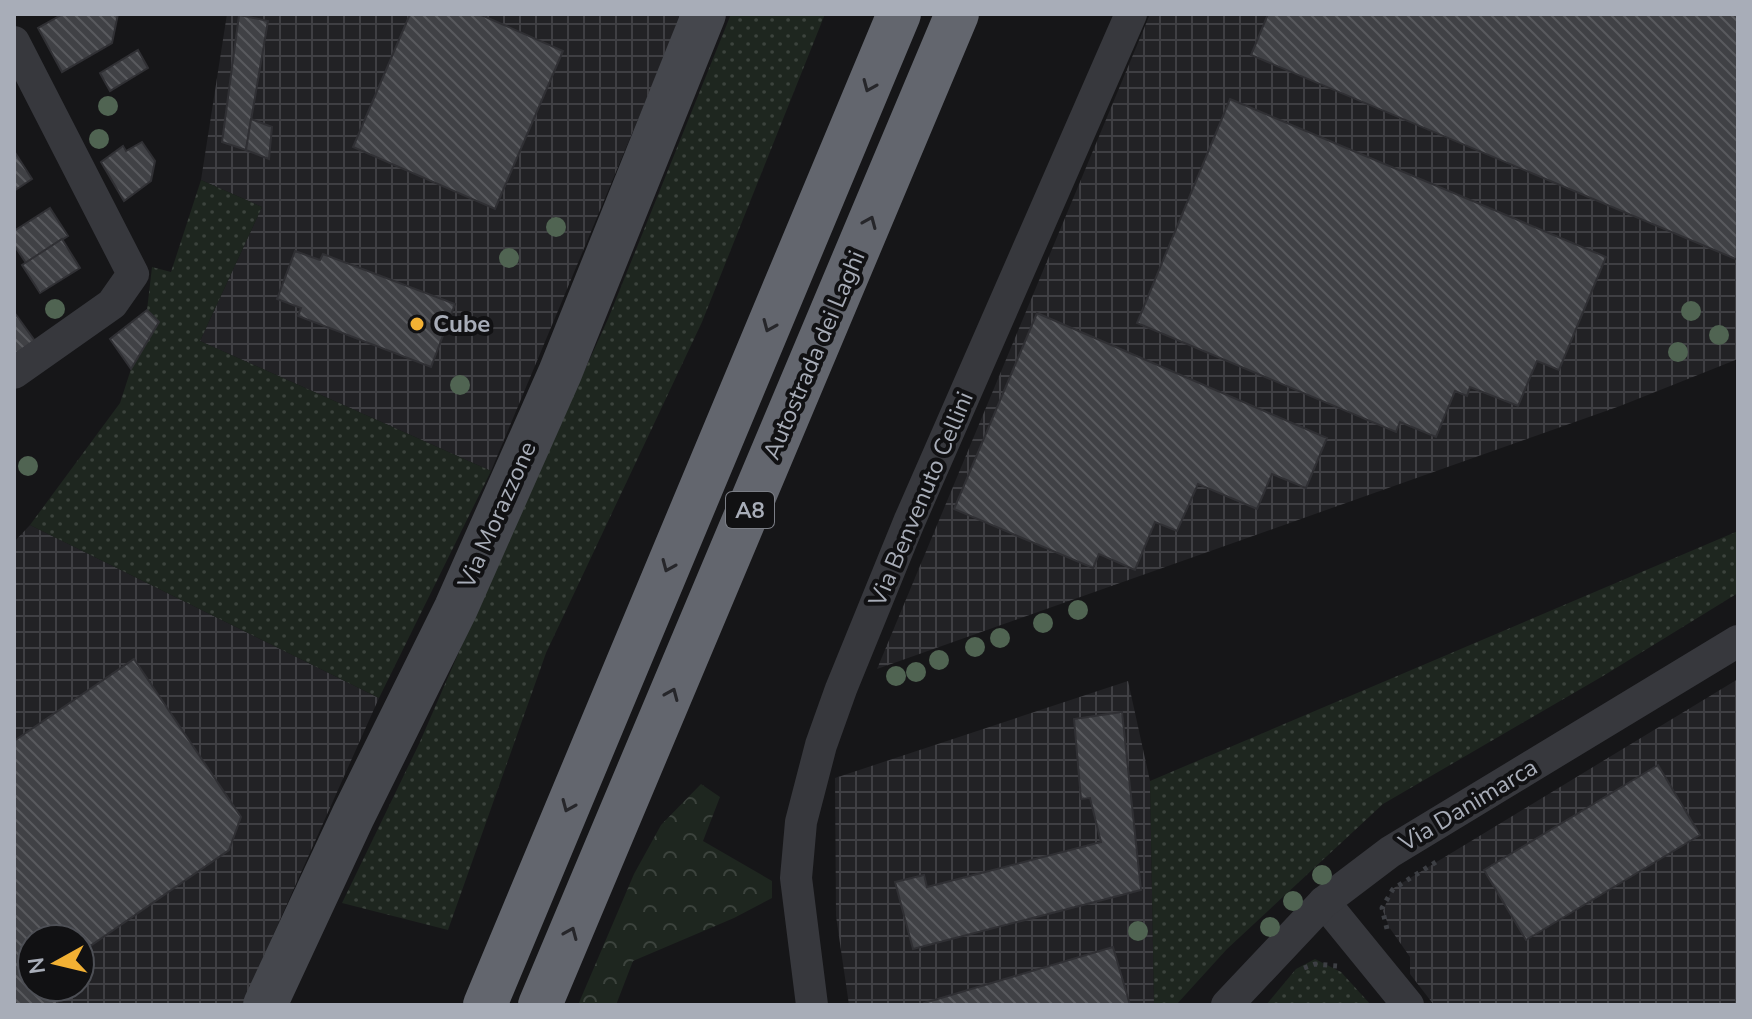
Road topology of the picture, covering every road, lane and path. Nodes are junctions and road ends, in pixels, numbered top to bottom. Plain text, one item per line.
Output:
1 (704, 14) edge
2 (899, 14) edge
3 (957, 14) edge
4 (1131, 14) edge
5 (14, 42) edge
6 (14, 373) edge
7 (1738, 641) edge
8 (1447, 855) dead end
9 (1324, 902) junction
10 (1395, 941) dead end
11 (1297, 971) dead end
12 (1347, 971) dead end
13 (265, 1005) edge
14 (485, 1005) edge
15 (540, 1005) edge
16 (812, 1005) edge
17 (1227, 1005) edge
18 (1408, 1005) edge

1 - 13 street, Via Morazzone
2 -> 14 highway, A8
15 -> 3 highway, Autostrada dei Laghi / A8
4 - 16 street, Via Benvenuto Cellini
5 - 6 street
7 - 9 street, Via Danimarca
8 - 10 path
9 - 17 street, Via Danimarca
9 - 18 street
11 - 12 path

